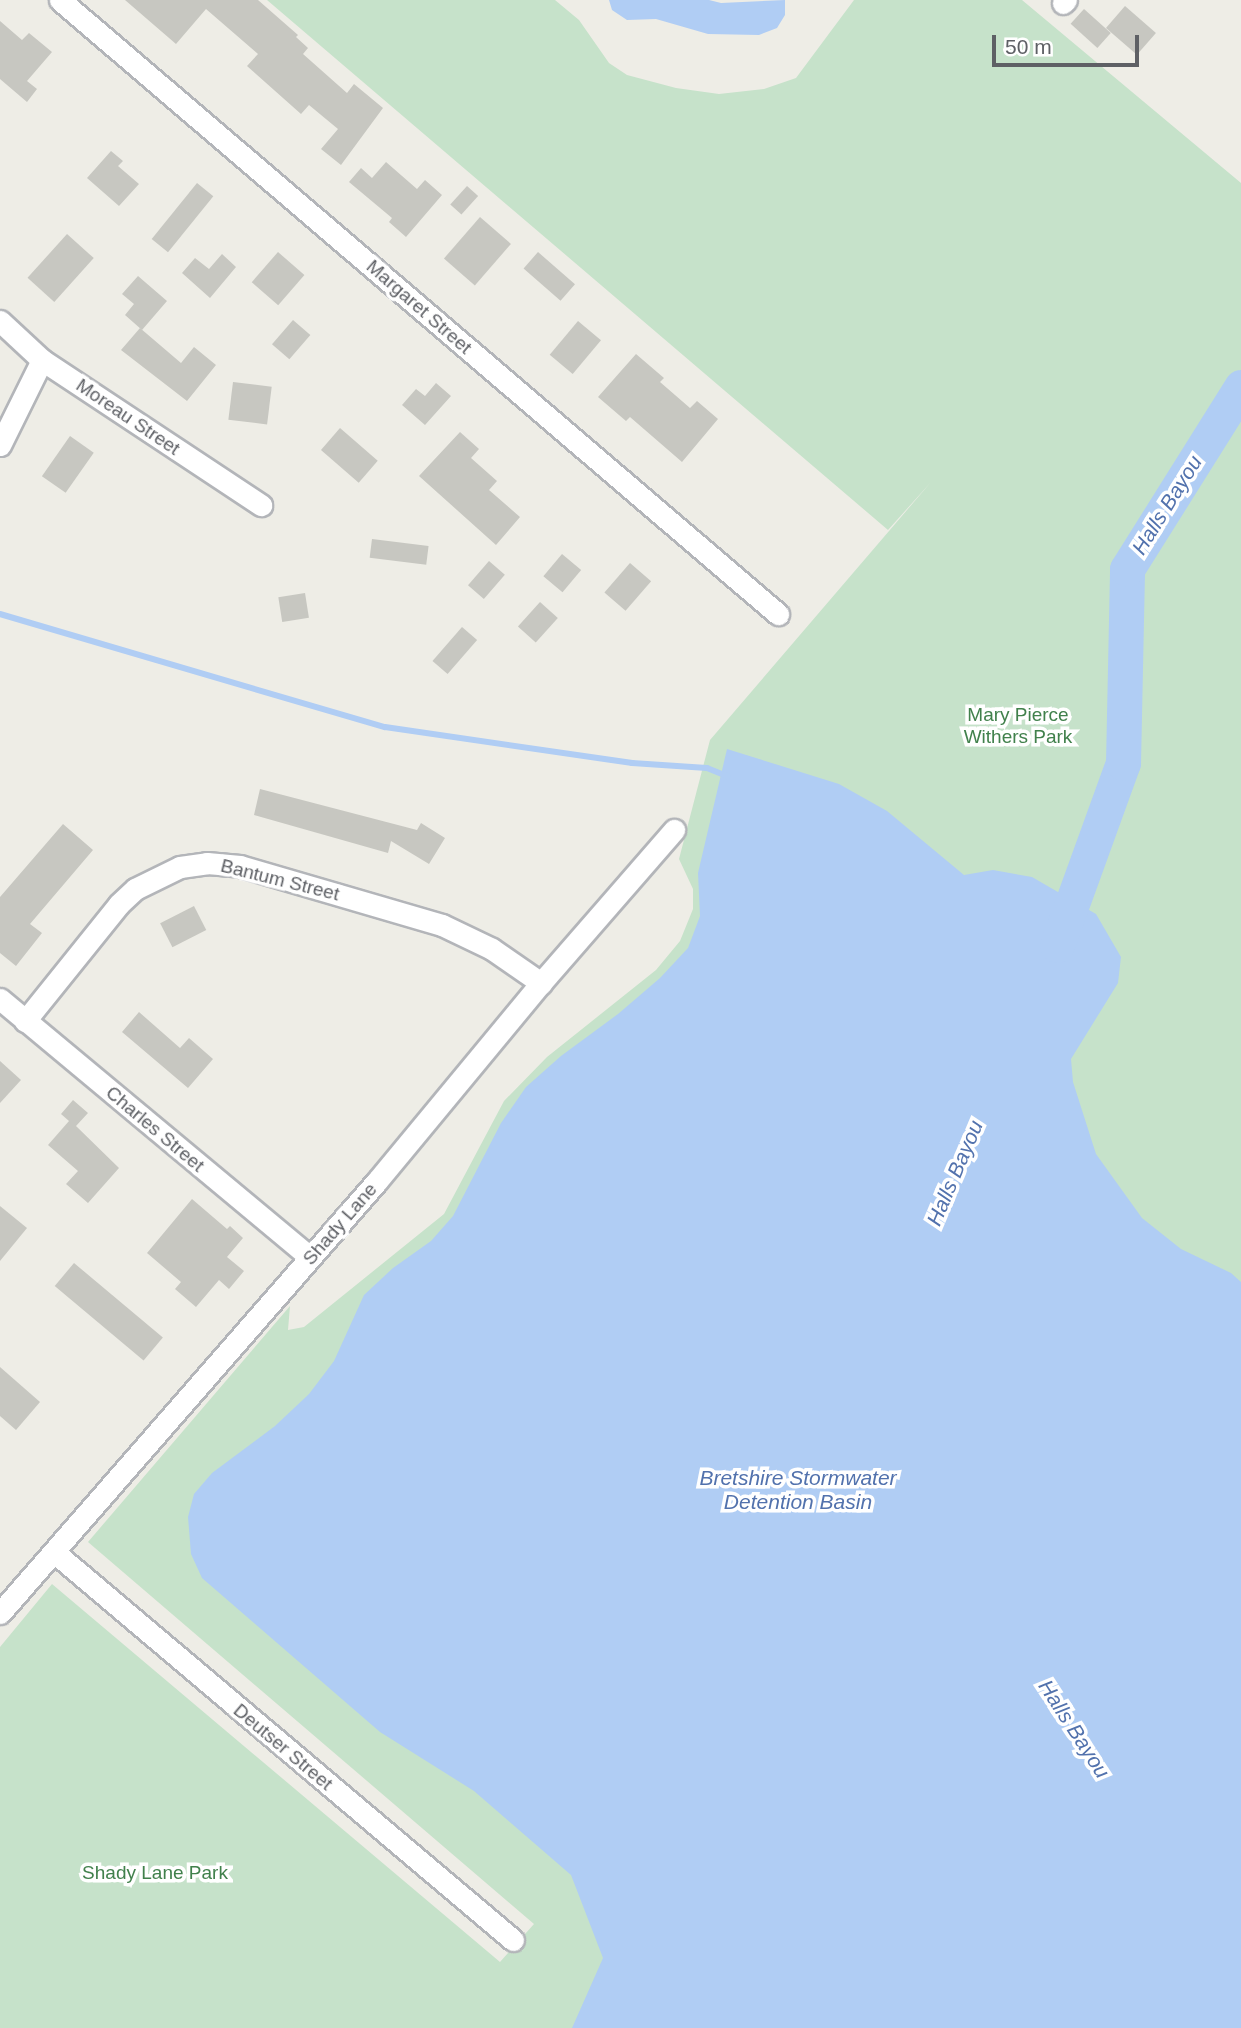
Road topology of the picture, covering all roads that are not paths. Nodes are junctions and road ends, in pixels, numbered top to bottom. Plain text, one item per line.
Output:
1 (60, 0) edge
2 (0, 321) edge
3 (42, 360) junction
4 (0, 445) edge
5 (261, 505) dead end
6 (778, 614) dead end
7 (674, 830) dead end
8 (541, 983) junction
9 (0, 999) edge
10 (25, 1021) junction
11 (310, 1258) junction
12 (54, 1552) junction
13 (0, 1613) edge
14 (513, 1940) dead end

1 - 6 street, Margaret Street
2 - 3 street, Moreau Street
3 - 4 street
3 - 5 street, Moreau Street
7 - 8 street, Shady Lane
8 - 10 street, Bantum Street
8 - 11 street, Shady Lane
9 - 10 street, Charles Street
10 - 11 street, Charles Street
11 - 12 street, Shady Lane
12 - 13 street, Shady Lane
12 - 14 street, Deutser Street

